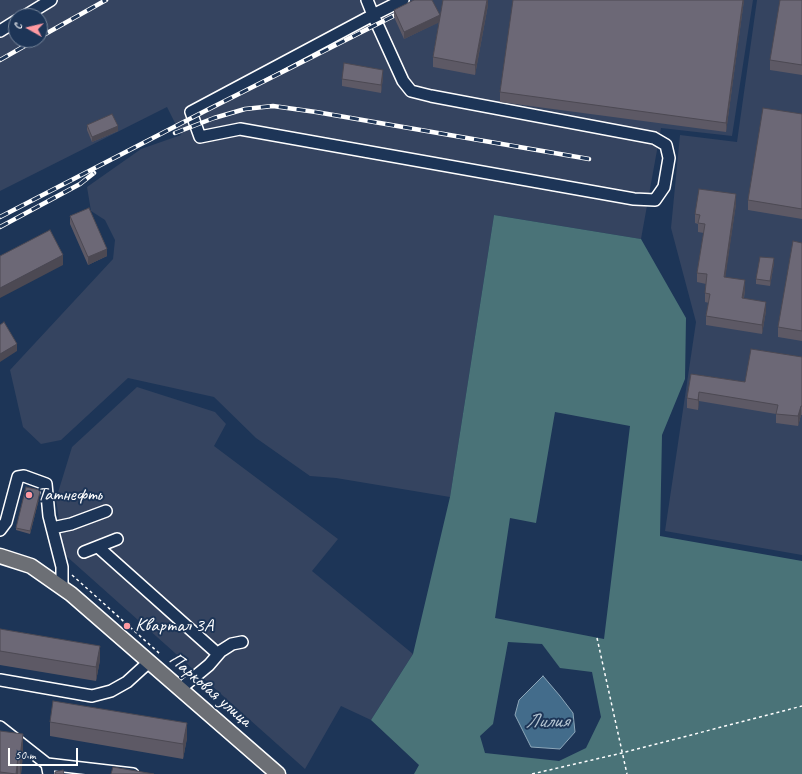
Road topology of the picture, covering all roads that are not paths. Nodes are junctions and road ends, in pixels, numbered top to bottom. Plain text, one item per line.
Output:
1 (51, 0) edge
2 (367, 0) edge
3 (403, 0) edge
4 (38, 8) edge
5 (373, 15) junction
6 (106, 511) dead end
7 (52, 528) junction
8 (0, 530) edge
9 (117, 539) dead end
10 (98, 546) junction
11 (84, 552) dead end
12 (0, 556) edge
13 (62, 587) junction
14 (242, 642) dead end
15 (218, 654) junction
16 (148, 662) junction
17 (0, 680) edge
18 (180, 689) junction
19 (0, 727) edge
20 (48, 769) edge
21 (133, 774) edge
22 (278, 774) edge

1 - 4 street
2 - 5 street
3 - 5 street
5 - 5 street
6 - 7 street
7 - 8 street
7 - 13 street
9 - 10 street
10 - 11 street
10 - 15 street
12 - 13 main road, Парковая улица
13 - 16 main road, Парковая улица
14 - 15 street
15 - 18 street
16 - 17 street
16 - 18 main road, Парковая улица
18 - 22 main road, Парковая улица
19 - 20 street
20 - 21 street

